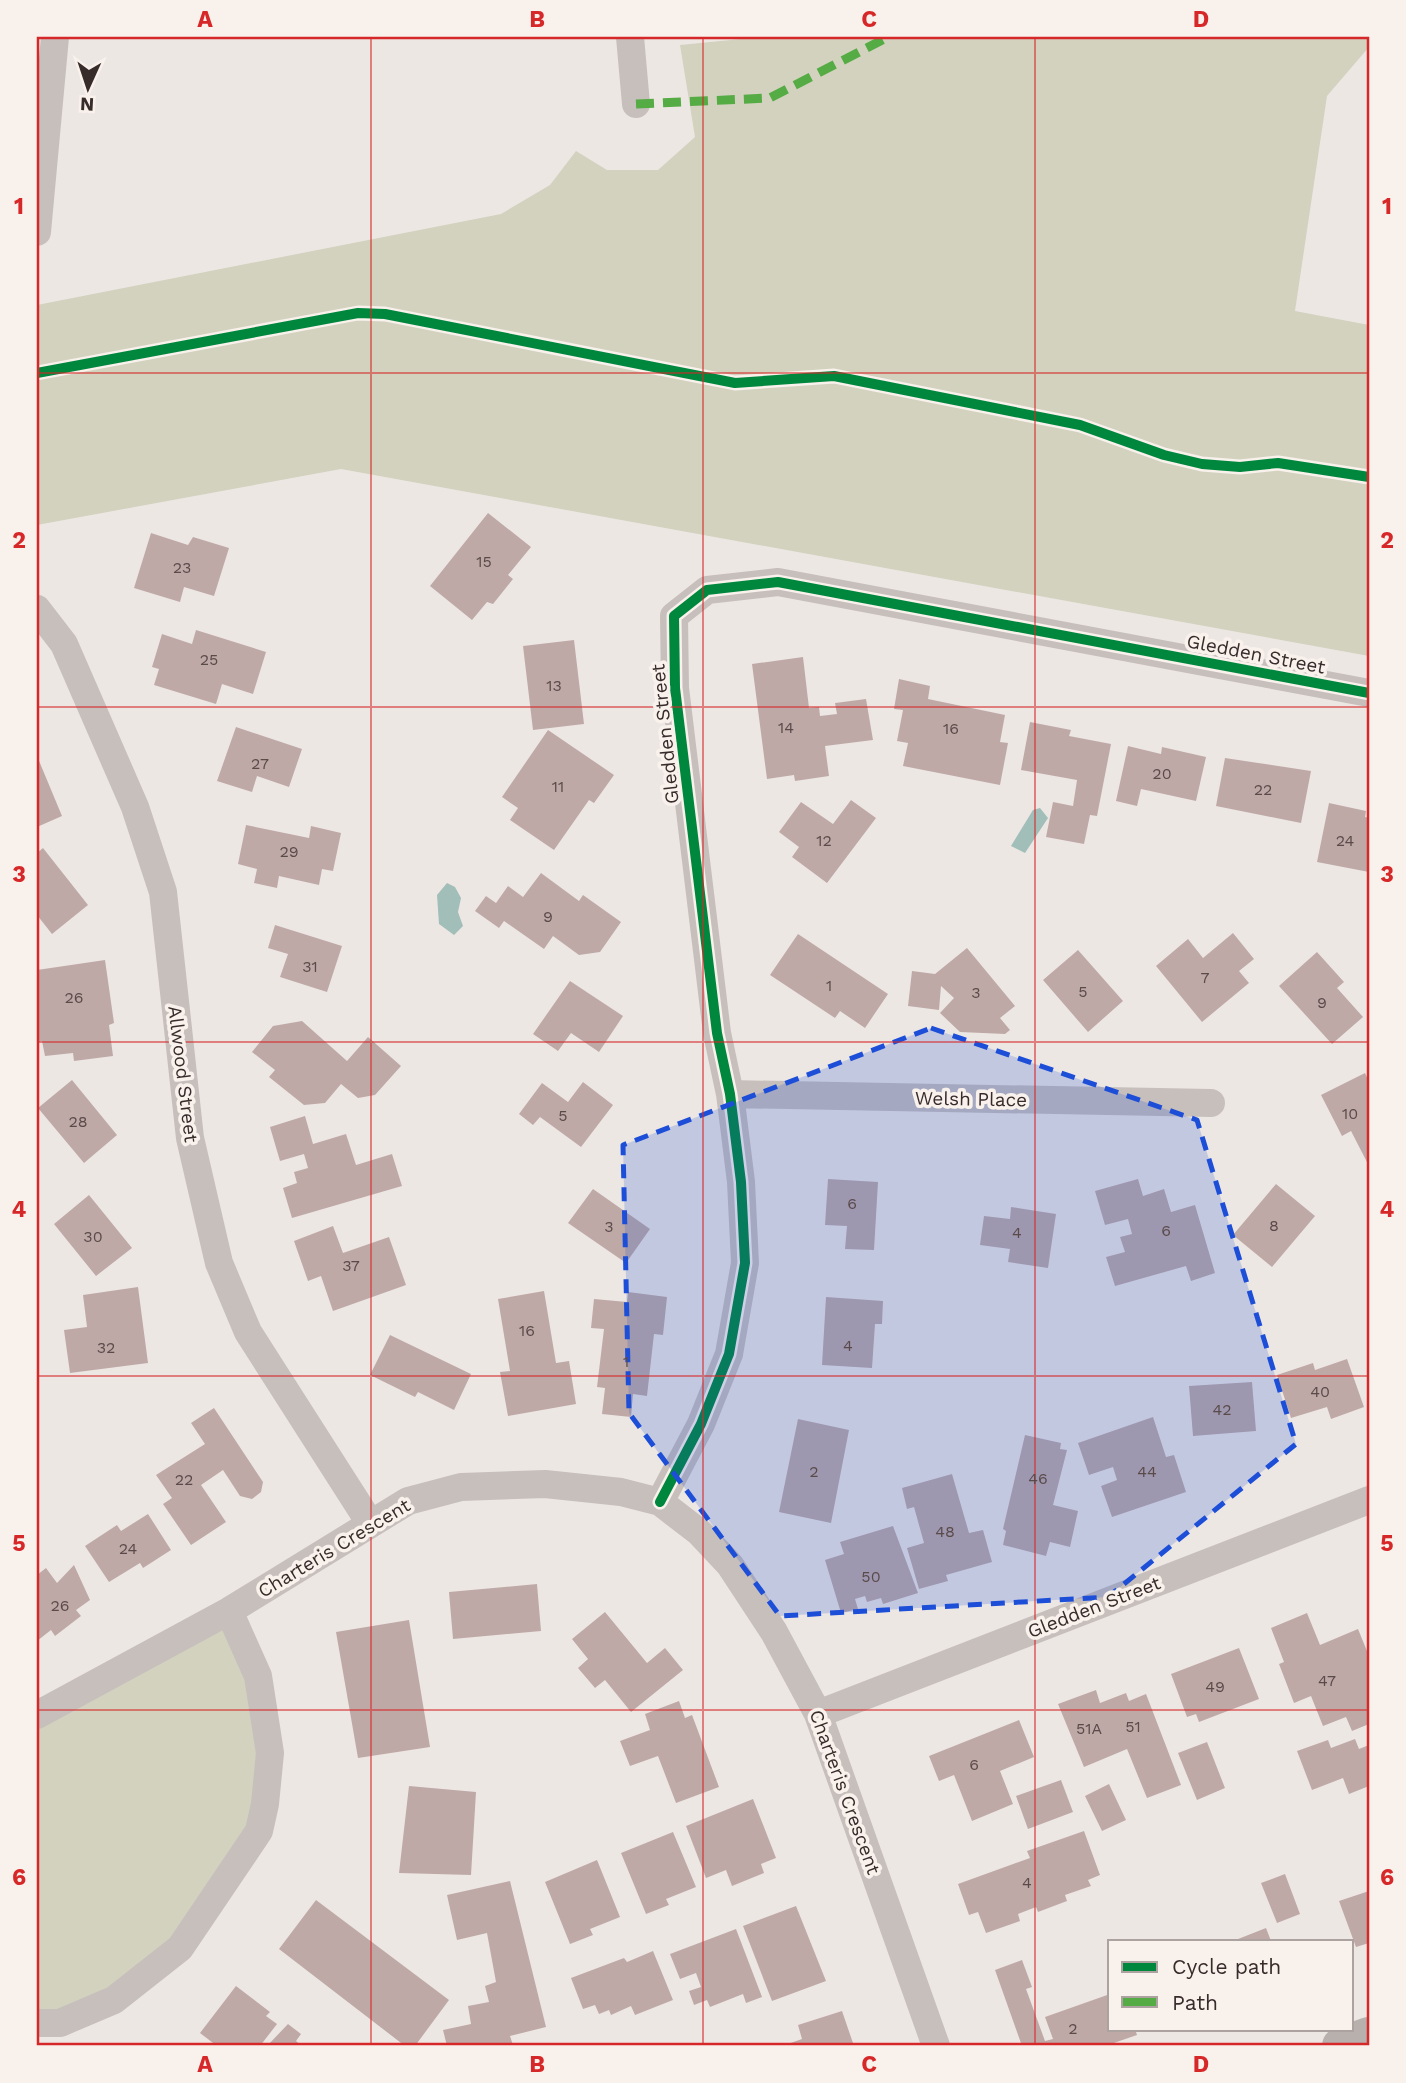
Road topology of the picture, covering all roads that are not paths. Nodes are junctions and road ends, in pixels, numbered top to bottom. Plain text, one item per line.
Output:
1 (55, 37) edge
2 (630, 37) edge
3 (636, 104) dead end
4 (37, 232) edge
5 (37, 609) edge
6 (1369, 693) edge
7 (730, 1094) junction
8 (1211, 1103) dead end
9 (1369, 1500) edge
10 (660, 1502) junction
11 (370, 1522) junction
12 (229, 1611) junction
13 (818, 1714) junction
14 (37, 1715) edge
15 (37, 2023) edge
16 (1369, 2036) edge
17 (936, 2046) edge
18 (1341, 2046) edge

1 - 4 street
2 - 3 street
5 - 11 street, Allwood Street
6 - 7 street, Gledden Street
7 - 8 street, Welsh Place
7 - 10 street, Gledden Street
9 - 13 street, Gledden Street
10 - 11 street, Charteris Crescent
10 - 13 street, Charteris Crescent
11 - 12 street, Charteris Crescent
12 - 14 street, Charteris Crescent
12 - 15 street
13 - 17 street, Charteris Crescent
16 - 18 street

